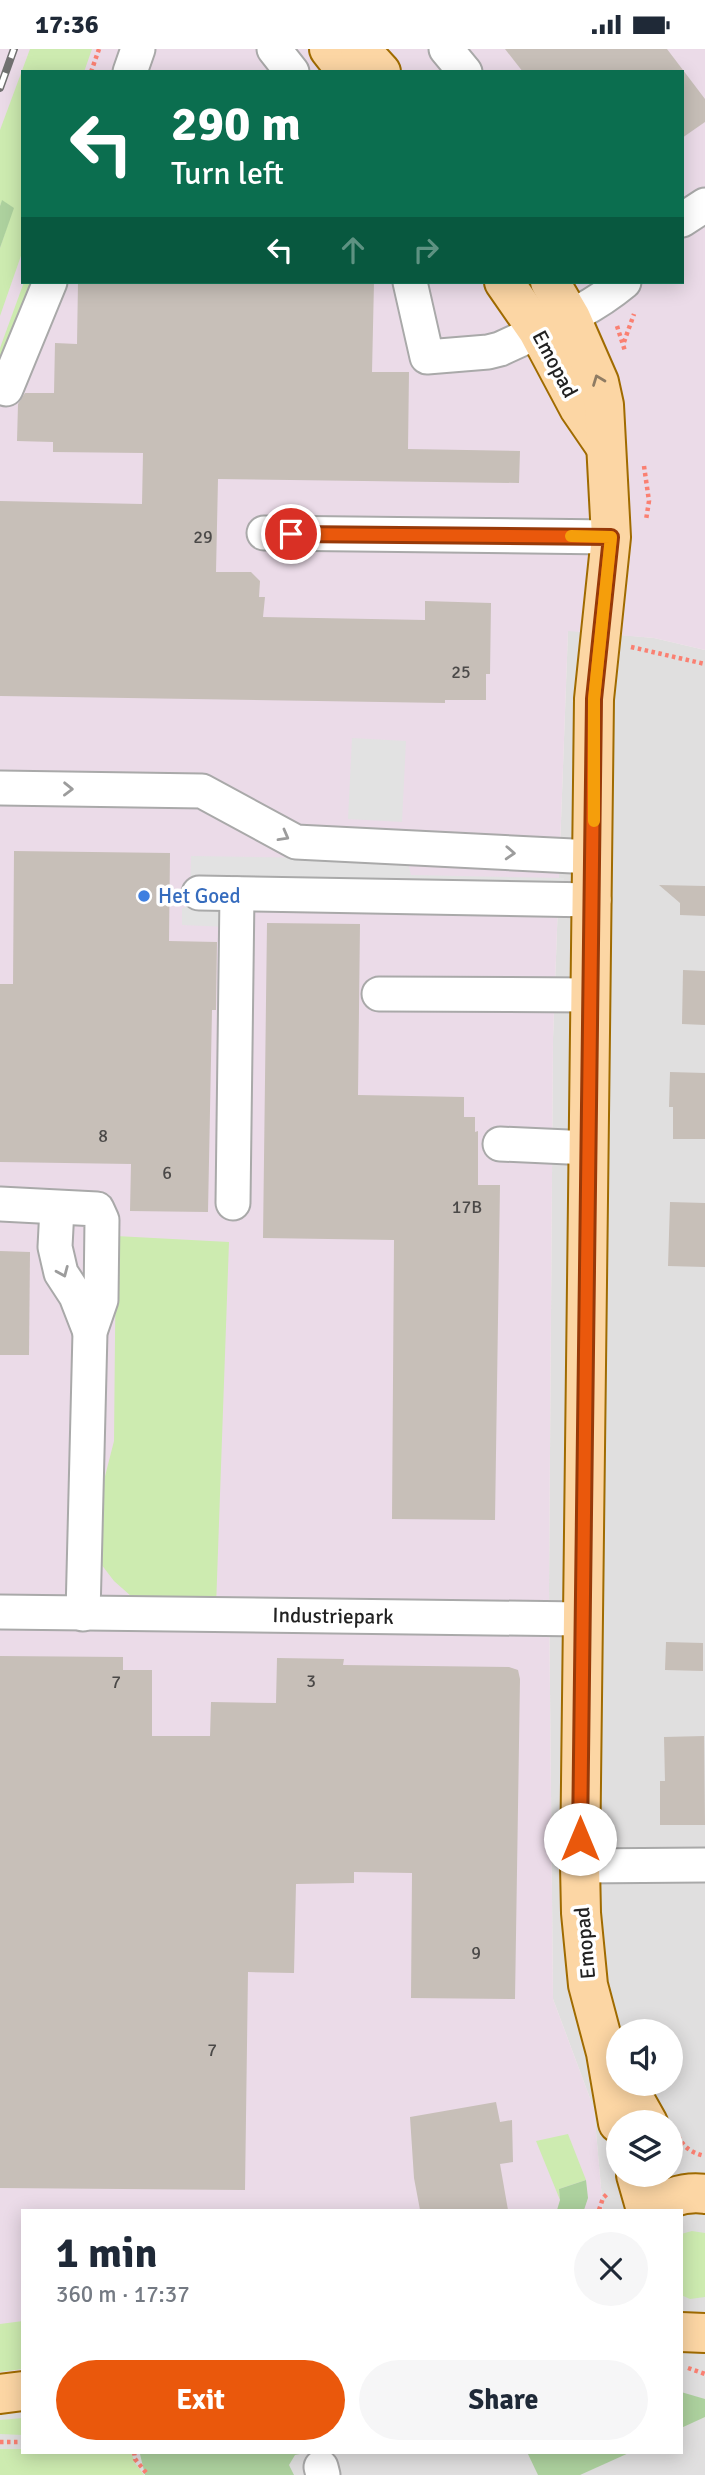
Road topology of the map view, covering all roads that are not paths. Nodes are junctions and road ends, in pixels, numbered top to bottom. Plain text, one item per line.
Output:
1 (138, 49) edge
2 (274, 49) edge
3 (329, 49) edge
4 (360, 49) edge
5 (446, 49) edge
6 (131, 70) edge
7 (290, 70) edge
8 (345, 70) edge
9 (379, 70) edge
10 (463, 70) edge
11 (705, 205) edge
12 (684, 219) edge
13 (49, 284) edge
14 (410, 284) edge
15 (510, 284) edge
16 (622, 284) edge
17 (555, 300) edge
18 (6, 389) dead end
19 (264, 533) dead end
20 (611, 537) junction
21 (0, 788) edge
22 (593, 857) junction
23 (199, 893) dead end
24 (237, 894) junction
25 (594, 900) junction
26 (379, 994) dead end
27 (592, 995) junction
28 (500, 1144) dead end
29 (590, 1148) junction
30 (233, 1203) dead end
31 (0, 1204) edge
32 (57, 1208) junction
33 (90, 1332) junction
34 (0, 1612) edge
35 (83, 1614) junction
36 (582, 1619) junction
37 (705, 1865) edge
38 (580, 1866) junction
39 (606, 2044) edge
40 (686, 2175) edge
41 (640, 2187) edge
42 (647, 2209) edge
43 (649, 2209) edge
44 (683, 2332) edge
45 (705, 2333) edge
46 (21, 2391) edge
47 (0, 2394) edge

1 - 6 street
2 - 7 street
3 - 8 main road
4 - 9 main road
5 - 10 street
11 - 12 street
13 - 18 street
14 - 17 street
15 - 17 main road, Emopad
16 - 17 street
17 - 20 main road, Emopad
19 - 20 street
20 - 22 main road, Emopad
21 -> 22 street
22 - 25 main road, Emopad
23 - 24 street
24 - 25 street
24 - 30 street
25 - 27 main road, Emopad
26 - 27 street
27 - 29 main road, Emopad
28 - 29 street
29 - 36 main road, Emopad
31 - 32 street
32 -> 33 street
32 - 33 street
33 - 35 street
34 - 35 street, Industriepark
35 - 36 street, Industriepark
36 - 38 main road, Emopad
37 - 38 street
38 - 39 main road, Emopad
40 - 43 main road
41 - 42 main road
44 - 45 main road
46 - 47 main road

